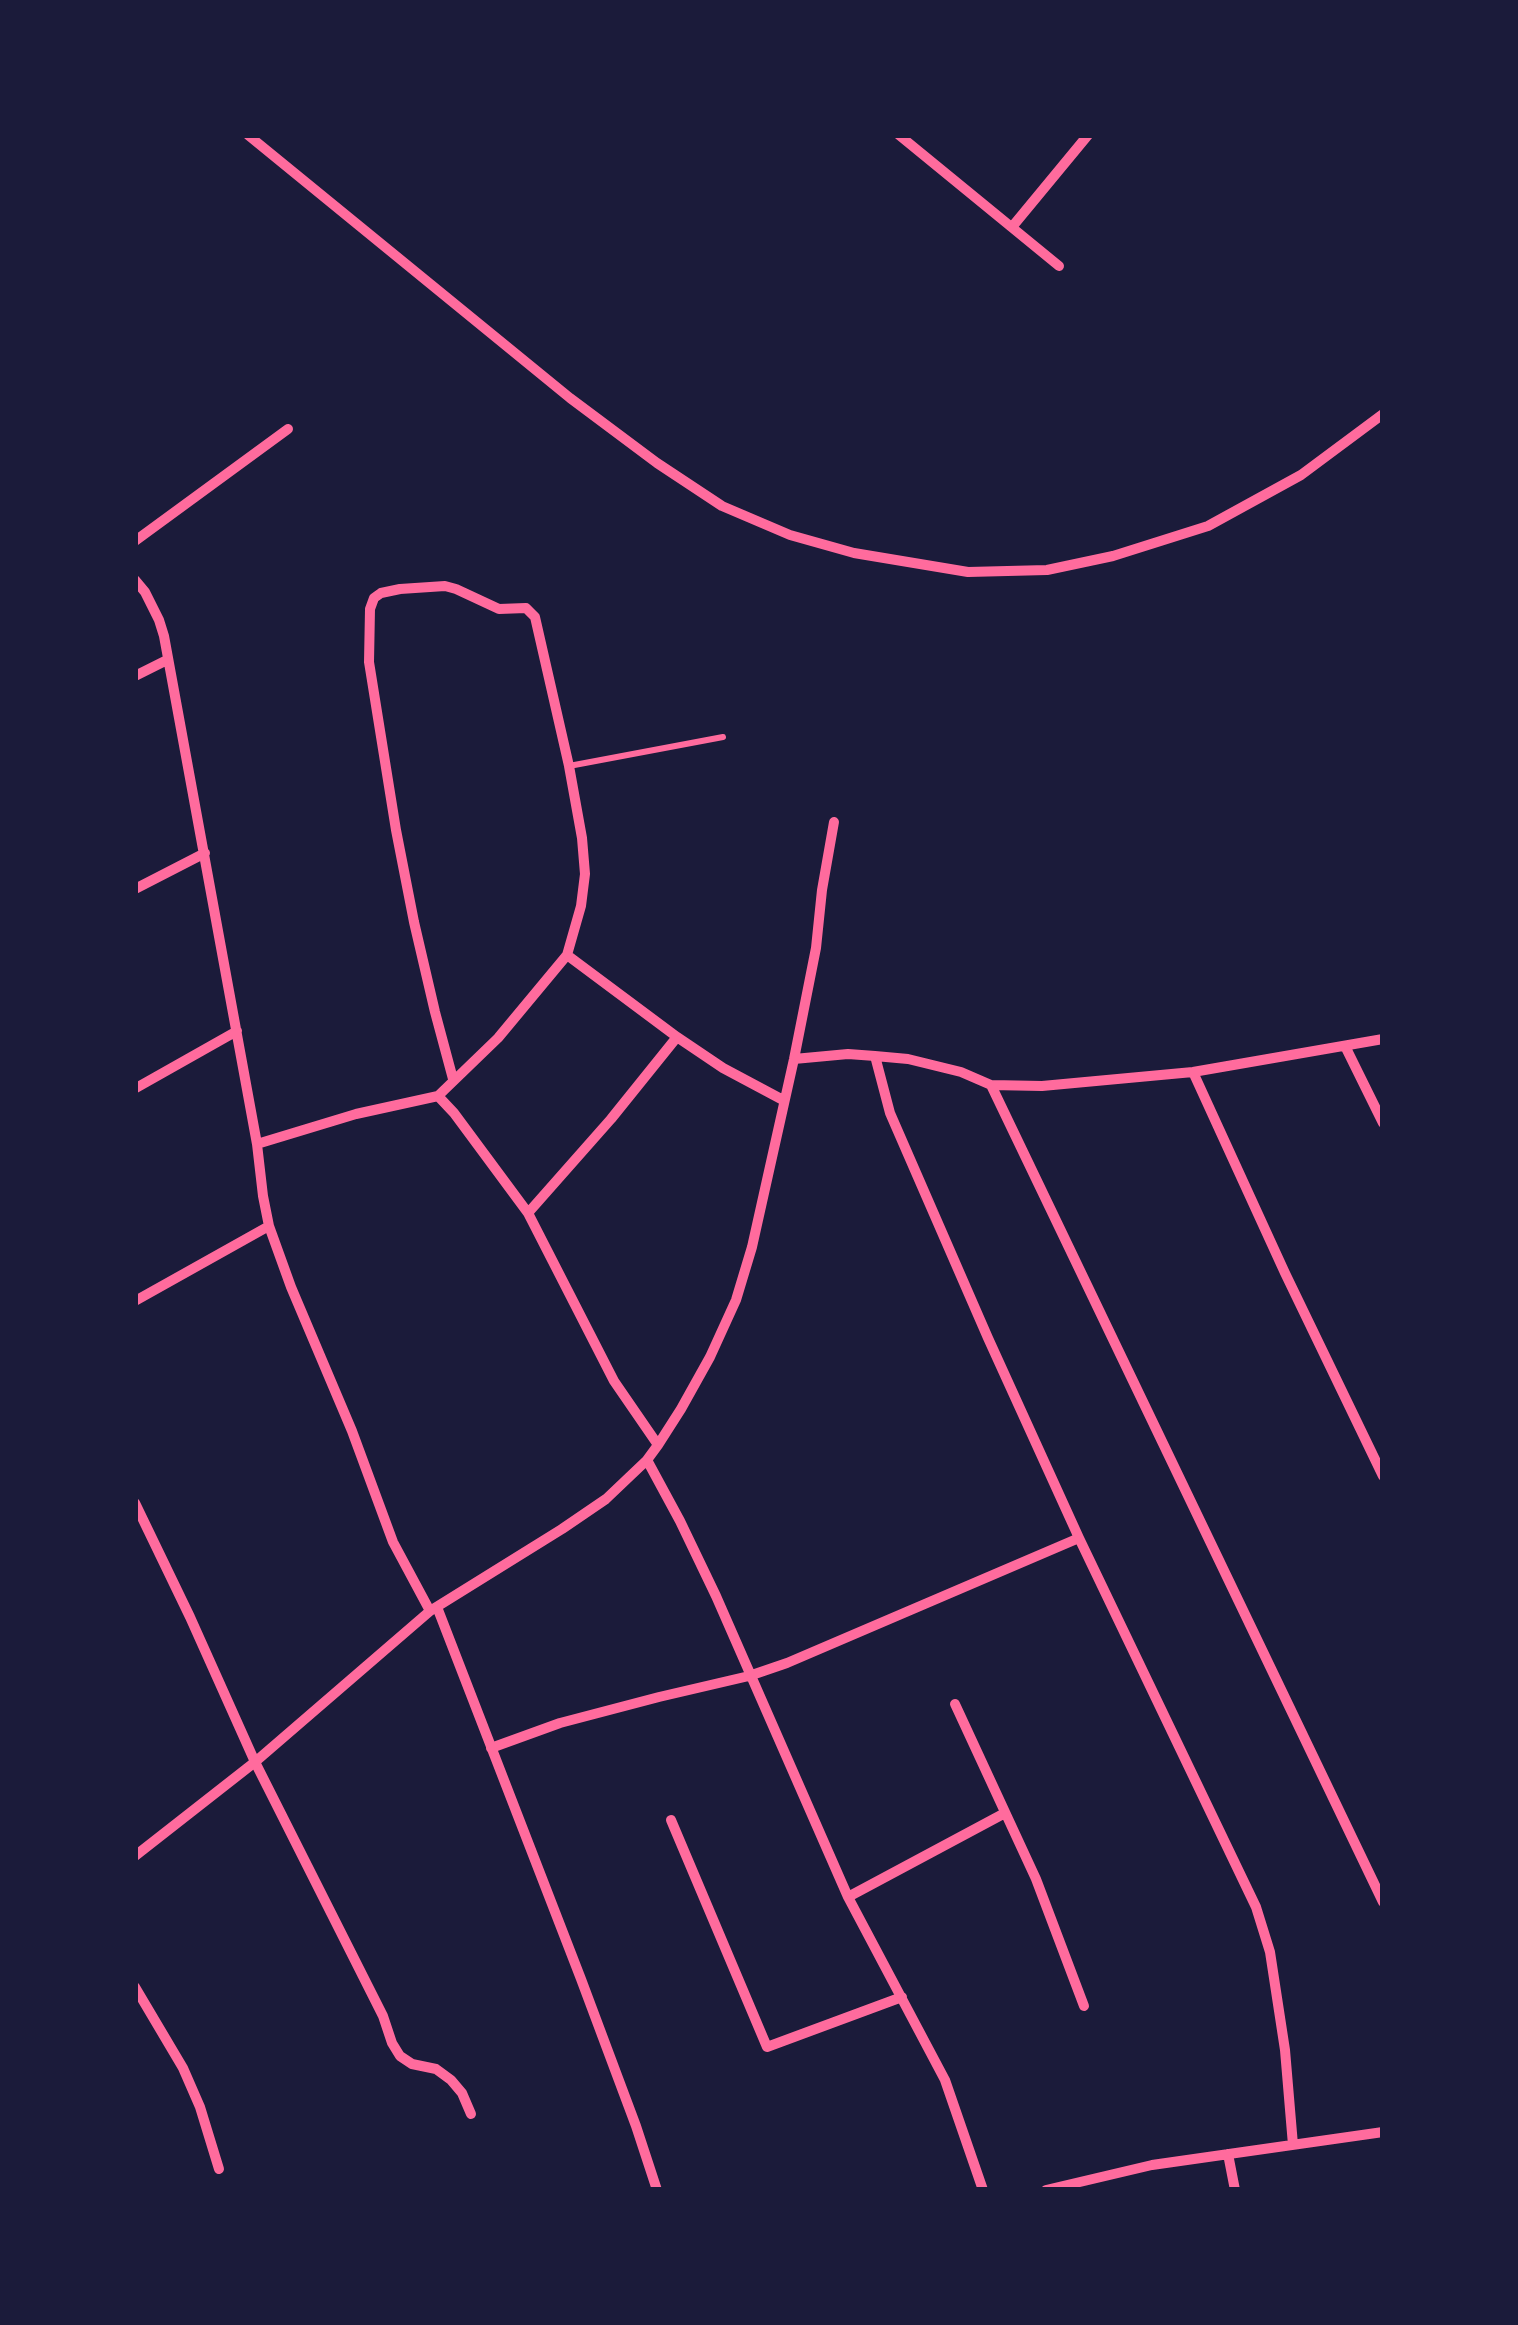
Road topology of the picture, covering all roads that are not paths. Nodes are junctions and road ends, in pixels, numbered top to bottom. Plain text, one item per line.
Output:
1 (248, 135) edge
2 (899, 135) edge
3 (1088, 135) edge
4 (1012, 227) junction
5 (1060, 266) dead end
6 (1383, 414) edge
7 (288, 428) dead end
8 (135, 541) edge
9 (135, 580) edge
10 (167, 660) junction
11 (135, 676) edge
12 (723, 737) dead end
13 (569, 766) junction
14 (834, 822) dead end
15 (205, 853) junction
16 (135, 889) edge
17 (567, 955) junction
18 (237, 1030) junction
19 (676, 1038) junction
20 (1383, 1038) edge
21 (1345, 1046) junction
22 (875, 1056) junction
23 (794, 1059) junction
24 (1193, 1072) junction
25 (453, 1079) junction
26 (991, 1086) junction
27 (136, 1088) edge
28 (438, 1096) junction
29 (784, 1100) junction
30 (1383, 1123) edge
31 (258, 1144) junction
32 (528, 1213) junction
33 (270, 1226) junction
34 (135, 1301) edge
35 (658, 1444) junction
36 (646, 1460) junction
37 (1383, 1476) edge
38 (135, 1503) edge
39 (139, 1520) edge
40 (1078, 1538) junction
41 (433, 1609) junction
42 (749, 1676) junction
43 (955, 1704) dead end
44 (491, 1748) junction
45 (255, 1762) junction
46 (1005, 1813) junction
47 (672, 1820) dead end
48 (135, 1856) edge
49 (848, 1897) junction
50 (1383, 1902) edge
51 (135, 1986) edge
52 (902, 1997) junction
53 (1084, 2006) dead end
54 (471, 2114) dead end
55 (1383, 2132) edge
56 (1293, 2145) junction
57 (1228, 2154) junction
58 (219, 2169) dead end
59 (1054, 2189) edge
60 (657, 2190) edge
61 (983, 2190) edge
62 (1235, 2190) edge

1 - 6 street
2 - 4 street
3 - 4 street
4 - 5 street
7 - 8 street
9 - 10 street
10 - 11 street
10 - 15 street
12 - 13 lane
13 - 17 street
13 - 25 street
14 - 23 street
15 - 16 street
15 - 18 street
17 - 19 street
17 - 25 street
18 - 27 street
18 - 31 street
19 - 29 street
19 - 32 street
20 - 21 street
21 - 24 street
21 - 30 street
22 - 23 street
22 - 26 street
22 - 40 street
23 - 29 street
24 - 26 street
24 - 37 street
25 - 28 street
26 - 50 street
28 - 31 street
28 - 32 street
29 - 35 street
31 - 33 street
32 - 35 street
33 - 34 street
33 - 41 street
35 - 36 street
36 - 41 street
36 - 42 street
38 - 39 street
39 - 45 street
40 - 42 street
40 - 56 street
41 - 44 street
41 - 45 street
42 - 44 street
42 - 49 street
43 - 46 street
44 - 60 street
45 - 48 street
45 - 54 street
46 - 49 street
46 - 53 street
47 - 52 street
49 - 52 street
51 - 58 street
52 - 61 street
55 - 56 street
56 - 57 street
57 - 59 street
57 - 62 street

